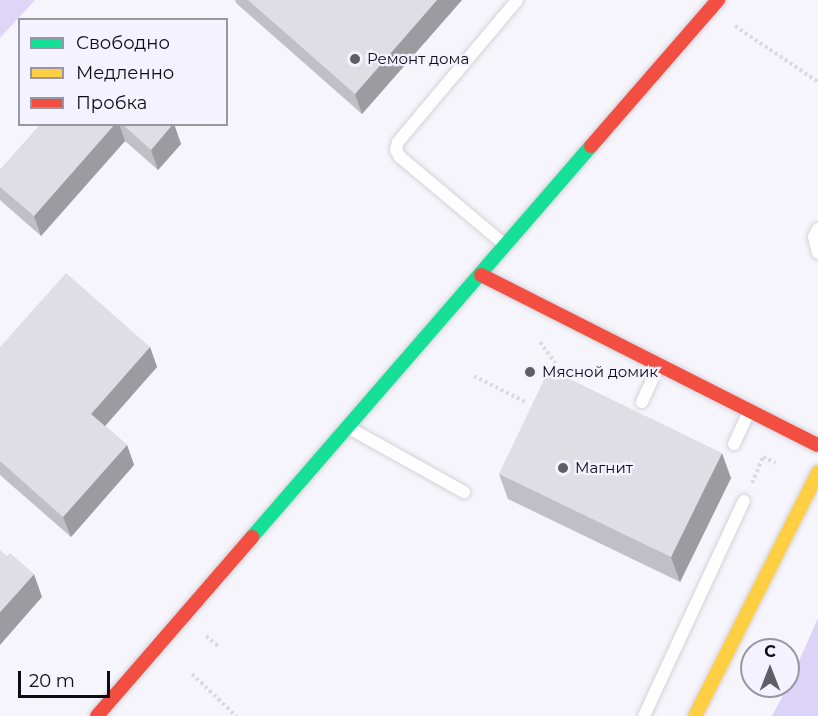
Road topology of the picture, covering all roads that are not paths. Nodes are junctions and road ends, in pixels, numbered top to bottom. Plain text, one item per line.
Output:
1 (517, 0) edge
2 (718, 0) edge
3 (818, 229) edge
4 (506, 246) junction
5 (818, 254) edge
6 (481, 275) junction
7 (660, 365) junction
8 (642, 402) dead end
9 (750, 410) junction
10 (348, 427) junction
11 (734, 444) dead end
12 (818, 445) edge
13 (818, 471) edge
14 (464, 492) dead end
15 (744, 501) road end
16 (97, 716) edge
17 (644, 716) edge
18 (695, 716) edge

1 - 4 lane
2 - 4 street
3 - 5 lane
4 - 6 street
6 - 7 street
6 - 10 street
7 - 8 lane
7 - 9 street
9 - 11 lane
9 - 12 street
10 - 14 lane
10 - 16 street
13 - 18 street
15 - 17 lane

